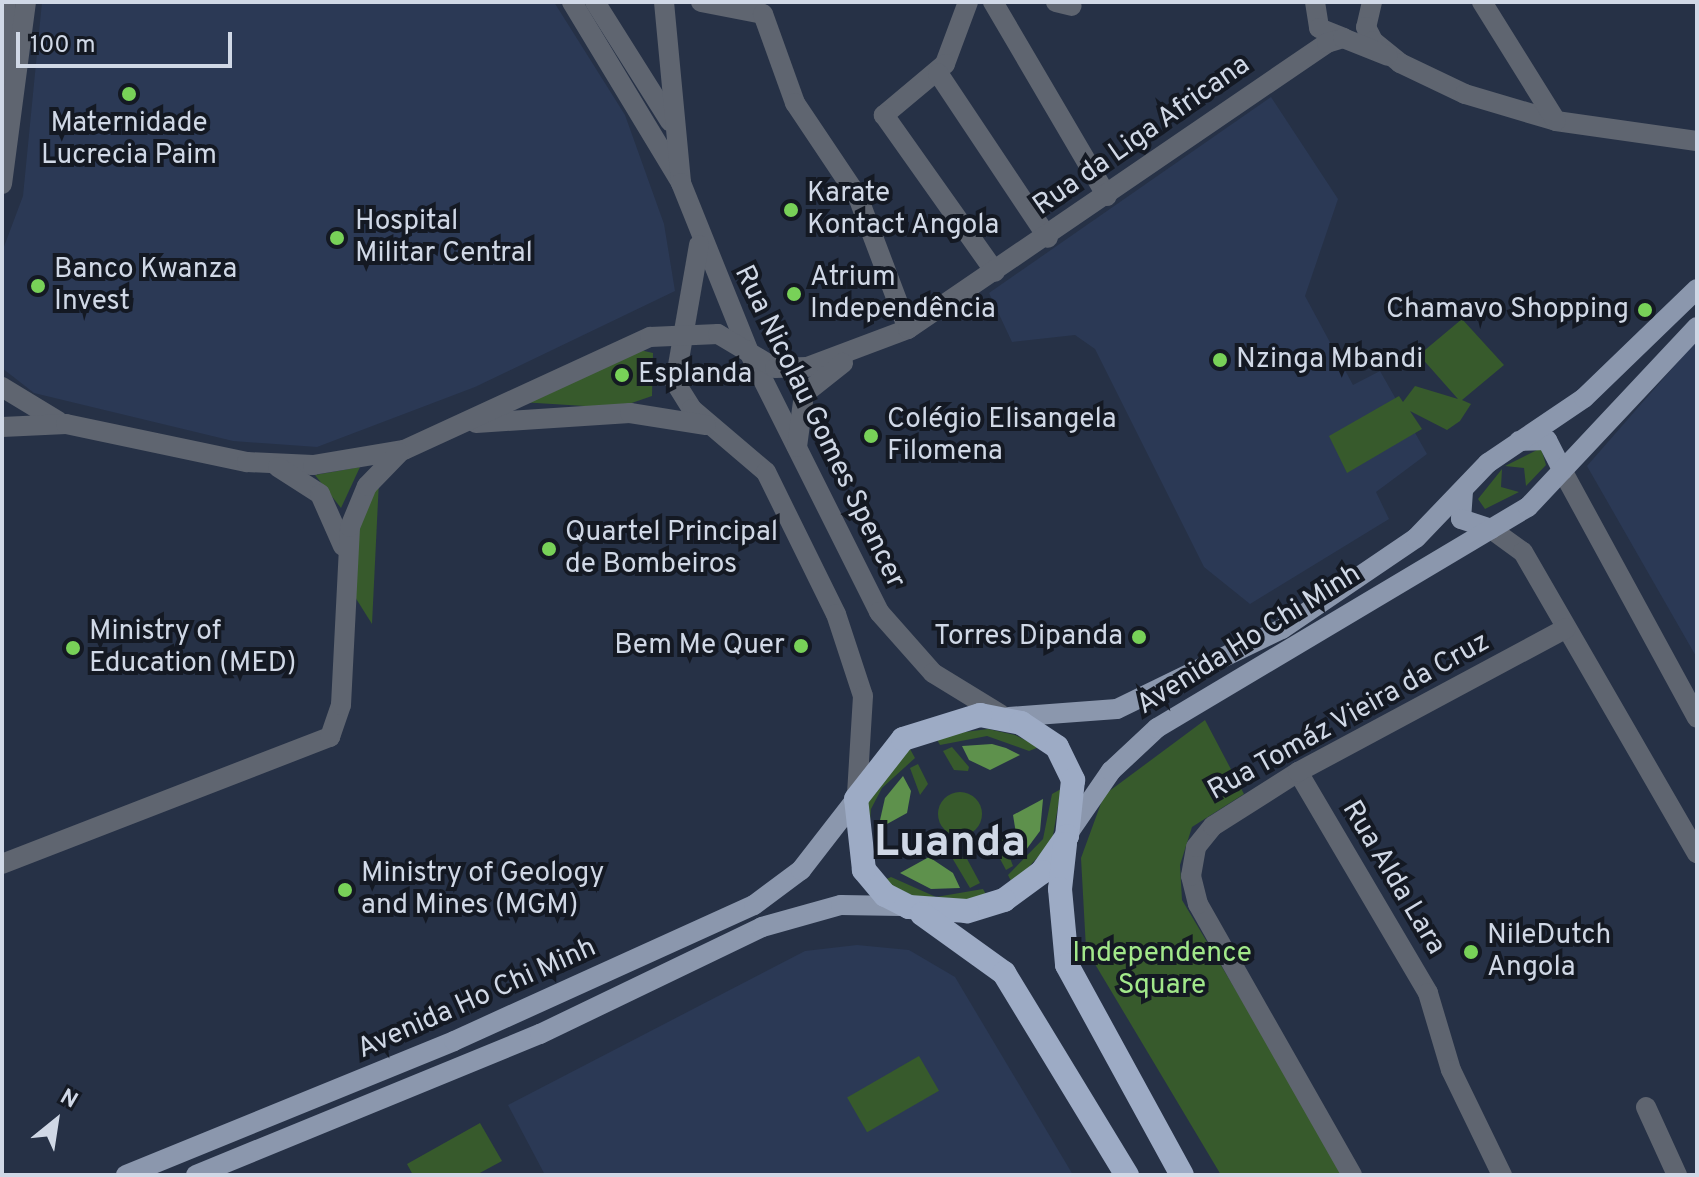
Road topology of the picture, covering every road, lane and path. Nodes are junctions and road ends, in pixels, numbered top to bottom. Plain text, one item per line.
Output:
1 (26, 2) edge
2 (572, 2) edge
3 (595, 2) edge
4 (664, 2) edge
5 (701, 2) edge
6 (968, 2) edge
7 (993, 2) edge
8 (1482, 2) edge
9 (1315, 6) edge
10 (1368, 6) edge
11 (5, 8) edge
12 (767, 8) edge
13 (1343, 38) junction
14 (1388, 56) junction
15 (1287, 67) junction
16 (938, 73) junction
17 (2, 93) edge
18 (1556, 121) junction
19 (678, 139) junction
20 (1697, 141) edge
21 (681, 183) junction
22 (2, 184) edge
23 (1107, 196) junction
24 (1048, 238) junction
25 (699, 244) junction
26 (995, 272) junction
27 (1697, 289) edge
28 (1697, 327) edge
29 (908, 329) junction
30 (678, 332) junction
31 (748, 350) junction
32 (864, 350) junction
33 (2, 387) edge
34 (66, 424) junction
35 (2, 427) edge
36 (713, 427) junction
37 (448, 429) junction
38 (1508, 446) junction
39 (404, 450) junction
40 (797, 455) junction
41 (259, 463) junction
42 (1562, 470) junction
43 (1467, 485) junction
44 (1491, 529) junction
45 (345, 555) junction
46 (1566, 628) junction
47 (1007, 717) junction
48 (1697, 718) edge
49 (1298, 772) junction
50 (856, 799) junction
51 (1067, 836) junction
52 (1697, 853) edge
53 (2, 864) edge
54 (909, 907) junction
55 (1646, 1107) dead end
56 (217, 1170) edge
57 (126, 1175) edge
58 (196, 1175) edge
59 (1127, 1175) edge
60 (1182, 1175) edge
61 (1352, 1175) edge
62 (1502, 1175) edge
63 (1677, 1175) edge

1 - 22 street
2 - 21 street
3 - 19 street
4 - 19 street, Rua Nicolau Gomes Spencer
5 - 12 street
6 - 16 street
7 - 23 street
8 - 18 street
9 - 13 street
9 - 15 street
10 - 13 street, Rua da Liga Africana
10 - 14 street
11 - 17 street
12 - 29 street
13 - 14 street
13 - 15 street, Rua da Liga Africana
14 - 18 street
15 - 23 street, Rua da Liga Africana
16 - 24 street
16 - 26 street
18 - 20 street
19 - 21 street, Rua Nicolau Gomes Spencer
21 - 25 street, Rua Nicolau Gomes Spencer
23 - 24 street, Rua da Liga Africana
24 - 26 street, Rua da Liga Africana
25 - 30 street, Rua Nicolau Gomes Spencer
25 - 31 street, Rua Nicolau Gomes Spencer
26 - 29 street, Rua da Liga Africana
27 - 38 main road, Avenida Ho Chi Minh
28 - 42 main road
29 - 32 street, Rua da Liga Africana
30 - 31 street, Rua da Liga Africana
30 - 36 street, Rua Nicolau Gomes Spencer
30 - 37 street, Rua da Liga Africana
31 - 32 street, Rua da Liga Africana
31 - 40 street, Rua Nicolau Gomes Spencer
32 - 40 street, Rua da Liga Africana
33 - 34 street
34 - 35 street
34 - 41 street
36 - 37 street
36 - 50 street, Rua Nicolau Gomes Spencer
37 - 39 street, Rua da Liga Africana
38 - 42 main road
38 - 43 main road, Avenida Ho Chi Minh
39 - 41 street
39 - 45 street
40 - 47 street, Rua Nicolau Gomes Spencer
41 - 45 street
42 - 44 main road
42 - 48 street
43 - 44 main road
43 - 47 main road, Avenida Ho Chi Minh
44 - 46 street
44 - 51 main road, Avenida Ho Chi Minh
45 - 53 street
46 - 49 street, Rua Tomáz Vieira da Cruz
46 - 52 street
47 - 50 highway
47 - 51 highway
49 - 61 street, Rua Tomáz Vieira da Cruz
49 - 62 street, Rua Alda Lara
50 - 54 highway
50 - 57 main road, Avenida Ho Chi Minh
51 - 54 highway
51 - 60 highway
54 - 56 main road, Avenida Ho Chi Minh
54 - 59 highway
55 - 63 street
56 - 58 main road, Avenida Ho Chi Minh

